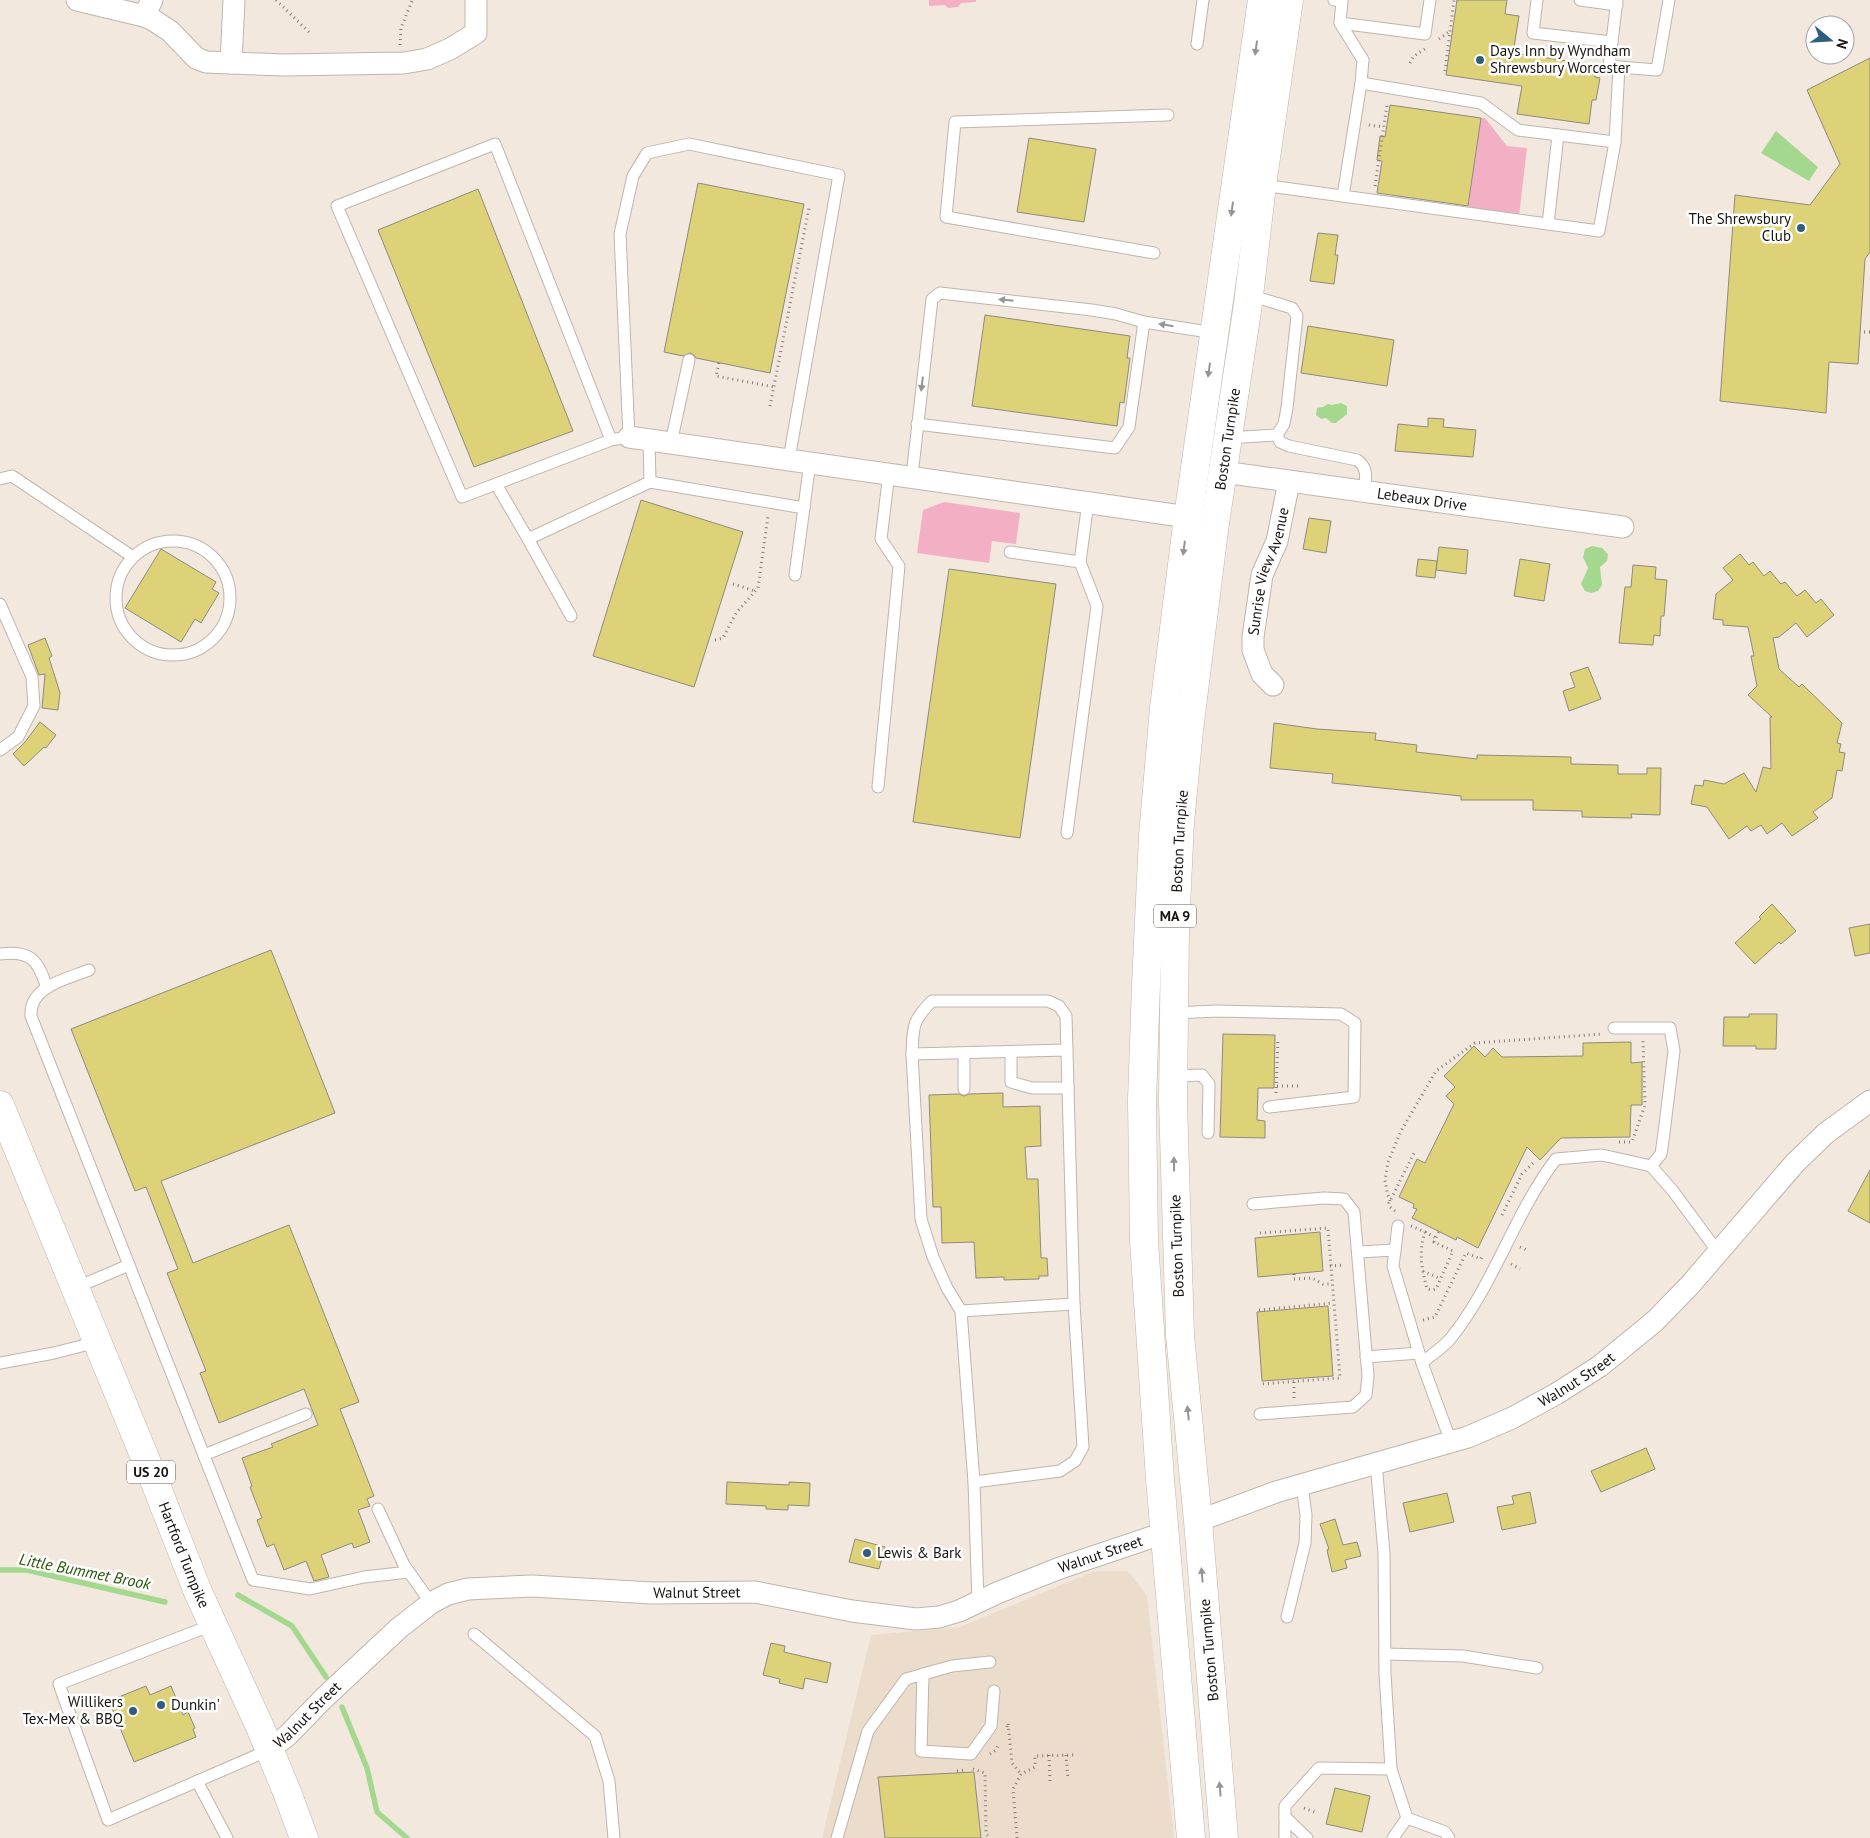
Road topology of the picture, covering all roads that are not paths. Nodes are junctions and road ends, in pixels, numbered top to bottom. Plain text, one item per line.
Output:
1 (77, 0) edge
2 (234, 0) edge
3 (476, 0) edge
4 (1203, 0) edge
5 (1262, 0) edge
6 (1289, 0) edge
7 (1340, 0) edge
8 (1430, 0) edge
9 (1537, 0) edge
10 (1580, 0) edge
11 (1669, 0) edge
12 (1617, 3) edge
13 (148, 8) edge
14 (1340, 23) junction
15 (1612, 42) junction
16 (1196, 44) dead end
17 (231, 63) junction
18 (1619, 67) junction
19 (1361, 82) junction
20 (1168, 115) dead end
21 (1558, 135) junction
22 (1614, 142) junction
23 (1262, 185) junction
24 (1342, 196) junction
25 (1548, 224) junction
26 (1154, 253) dead end
27 (1249, 295) junction
28 (1144, 322) junction
29 (1215, 333) junction
30 (689, 360) dead end
31 (918, 424) junction
32 (1277, 435) junction
33 (1227, 438) junction
34 (630, 439) junction
35 (671, 442) junction
36 (800, 460) junction
37 (1223, 472) junction
38 (890, 473) junction
39 (912, 476) junction
40 (0, 479) edge
41 (650, 482) junction
42 (1289, 482) junction
43 (496, 484) junction
44 (1365, 492) junction
45 (1088, 502) junction
46 (804, 508) junction
47 (1188, 517) junction
48 (1622, 527) dead end
49 (528, 539) junction
50 (1010, 552) dead end
51 (133, 557) junction
52 (1080, 562) junction
53 (795, 575) dead end
54 (0, 604) edge
55 (571, 616) dead end
56 (1273, 685) dead end
57 (0, 750) edge
58 (878, 787) dead end
59 (1067, 833) dead end
60 (0, 954) edge
61 (89, 970) dead end
62 (47, 988) junction
63 (1173, 1013) junction
64 (1614, 1028) road end
65 (1067, 1050) junction
66 (1011, 1052) junction
67 (964, 1053) junction
68 (912, 1054) junction
69 (1173, 1076) junction
70 (1068, 1088) junction
71 (964, 1089) dead end
72 (1870, 1101) edge
73 (0, 1104) edge
74 (1272, 1107) road end
75 (1208, 1133) dead end
76 (1651, 1166) junction
77 (1253, 1204) dead end
78 (1398, 1226) dead end
79 (1395, 1250) junction
80 (1358, 1252) junction
81 (1718, 1252) junction
82 (129, 1265) junction
83 (75, 1288) junction
84 (1074, 1304) junction
85 (961, 1310) junction
86 (97, 1342) junction
87 (1366, 1358) junction
88 (1420, 1358) junction
89 (0, 1363) edge
90 (306, 1414) dead end
91 (1260, 1414) dead end
92 (1451, 1442) junction
93 (204, 1455) junction
94 (1376, 1463) junction
95 (974, 1482) junction
96 (1302, 1485) junction
97 (378, 1509) dead end
98 (1198, 1521) junction
99 (1164, 1533) junction
100 (409, 1572) junction
101 (978, 1602) junction
102 (431, 1603) junction
103 (1287, 1617) dead end
104 (212, 1625) junction
105 (474, 1634) dead end
106 (1385, 1654) junction
107 (990, 1662) dead end
108 (1538, 1668) dead end
109 (923, 1674) junction
110 (994, 1692) dead end
111 (269, 1750) junction
112 (1391, 1769) junction
113 (197, 1781) junction
114 (1285, 1817) junction
115 (1407, 1818) junction
116 (300, 1836) edge
117 (227, 1838) edge
118 (614, 1838) edge
119 (837, 1838) edge
120 (1191, 1838) edge
121 (1224, 1838) edge
122 (1285, 1838) edge
123 (1306, 1838) edge
124 (1393, 1838) edge
125 (1448, 1838) edge

1 - 13 street
2 - 17 street
3 - 17 street
4 - 16 lane
5 -> 29 main road, Boston Turnpike / MA 9
6 - 23 main road, Boston Turnpike / MA 9
7 - 14 lane
8 - 14 lane
9 - 15 lane
10 - 12 lane
11 - 18 lane
12 - 15 lane
13 - 17 street
14 - 19 lane
15 - 18 lane
18 - 22 lane
19 - 21 lane
19 - 24 lane
20 - 26 lane
21 - 22 lane
21 - 25 lane
22 - 25 lane
23 - 24 lane
23 - 27 main road, Boston Turnpike / MA 9
24 - 25 lane
27 - 32 lane
27 - 33 main road, Boston Turnpike / MA 9
29 -> 28 lane
28 - 31 lane
28 -> 31 lane
29 -> 47 main road, Boston Turnpike / MA 9
30 - 35 lane
31 - 39 lane
32 - 33 lane
32 - 44 lane
33 - 37 main road, Boston Turnpike / MA 9
34 - 35 street
34 - 36 lane
34 - 41 lane
34 - 43 lane
34 - 43 lane
35 - 36 street
36 - 38 street
36 - 46 lane
37 - 42 street, Lebeaux Drive
37 - 63 main road, Boston Turnpike / MA 9
38 - 39 street
38 - 58 lane
39 - 45 street
40 - 51 lane
41 - 46 lane
41 - 49 lane
42 - 44 street, Lebeaux Drive
42 - 56 street, Sunrise View Avenue
43 - 49 lane
44 - 48 street, Lebeaux Drive
45 - 47 street
45 - 52 lane
46 - 53 lane
47 -> 99 main road, Boston Turnpike / MA 9
49 - 55 lane
50 - 52 lane
51 - 51 lane
52 - 59 lane
54 - 57 lane
60 - 62 lane
61 - 62 lane
62 - 82 lane
63 - 69 main road, Boston Turnpike / MA 9
63 - 74 lane
64 - 76 lane
65 - 66 lane
65 - 68 lane
65 - 70 lane
66 - 67 lane
66 - 70 lane
67 - 68 lane
67 - 71 lane
68 - 85 lane
69 - 75 lane
98 -> 69 main road, Boston Turnpike / MA 9
70 - 84 lane
72 - 81 street, Walnut Street
73 - 83 main road, Hartford Turnpike / US 20
76 - 81 lane
76 - 88 lane
77 - 80 lane
78 - 79 lane
79 - 80 lane
79 - 88 lane
80 - 87 lane
81 - 92 street, Walnut Street
82 - 83 lane
82 - 93 lane
83 - 86 main road, Hartford Turnpike / US 20
84 - 85 lane
84 - 95 lane
85 - 95 lane
86 - 89 lane
86 - 104 main road, Hartford Turnpike / US 20
87 - 88 lane
87 - 91 lane
88 - 92 lane
90 - 93 lane
92 - 94 street, Walnut Street
93 - 100 lane
94 - 96 street, Walnut Street
94 - 106 lane
95 - 101 lane
96 - 98 street, Walnut Street
96 - 103 lane
97 - 100 lane
121 -> 98 main road, Boston Turnpike / MA 9
99 - 101 street, Walnut Street
99 - 120 main road, Boston Turnpike / MA 9
100 - 102 lane
101 - 102 street, Walnut Street
102 - 111 street, Walnut Street
104 - 111 main road, Hartford Turnpike / US 20
104 - 113 lane
105 - 118 lane
106 - 108 lane
106 - 112 lane
107 - 109 lane
109 - 110 lane
109 - 119 lane
111 - 113 lane
111 - 116 main road, Hartford Turnpike / US 20
112 - 114 lane
112 - 115 lane
113 - 117 lane
114 - 122 lane
114 - 123 lane
115 - 124 lane
115 - 125 lane

